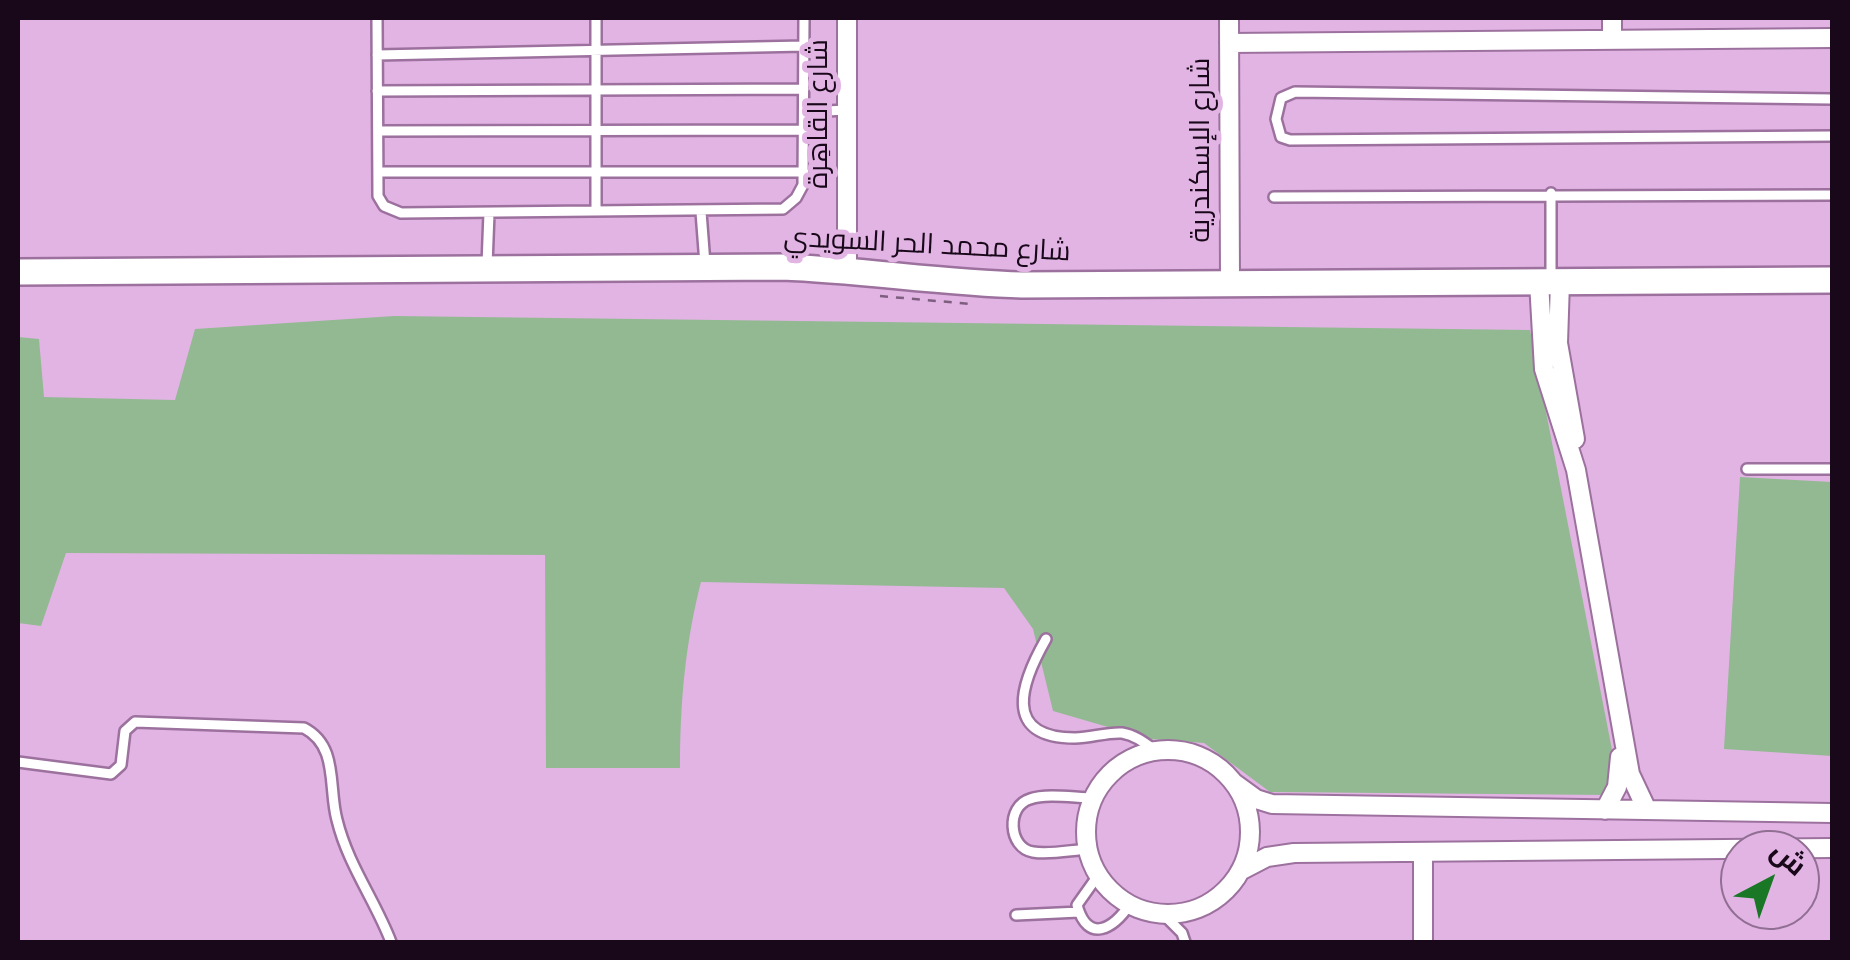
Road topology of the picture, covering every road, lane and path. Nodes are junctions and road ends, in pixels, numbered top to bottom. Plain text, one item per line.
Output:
1 (377, 18) edge
2 (596, 18) edge
3 (804, 18) edge
4 (847, 18) edge
5 (1228, 18) edge
6 (1612, 18) edge
7 (1832, 38) edge
8 (1612, 40) junction
9 (1229, 43) junction
10 (804, 46) junction
11 (596, 50) junction
12 (377, 55) junction
13 (596, 89) junction
14 (804, 89) junction
15 (378, 91) junction
16 (1832, 98) edge
17 (847, 110) junction
18 (805, 112) junction
19 (805, 130) junction
20 (378, 132) junction
21 (596, 132) junction
22 (1832, 136) edge
23 (596, 171) junction
24 (378, 172) junction
25 (804, 172) junction
26 (1551, 194) junction
27 (1832, 195) edge
28 (1274, 197) dead end
29 (596, 212) junction
30 (701, 212) junction
31 (489, 213) junction
32 (705, 267) junction
33 (486, 270) junction
34 (847, 270) junction
35 (18, 272) edge
36 (1832, 280) edge
37 (1230, 282) junction
38 (1550, 282) junction
39 (881, 296) dead end
40 (956, 304) dead end
41 (1747, 469) dead end
42 (1832, 469) edge
43 (1046, 639) dead end
44 (1624, 737) junction
45 (1156, 751) junction
46 (18, 762) edge
47 (1234, 783) junction
48 (1094, 798) junction
49 (1605, 810) junction
50 (1648, 810) junction
51 (1832, 813) edge
52 (1832, 848) edge
53 (1089, 850) junction
54 (1422, 852) junction
55 (1240, 871) junction
56 (1099, 874) junction
57 (1130, 904) junction
58 (1079, 912) junction
59 (1162, 913) junction
60 (1016, 914) dead end
61 (1103, 930) junction
62 (392, 942) edge
63 (1104, 942) edge
64 (1185, 942) edge
65 (1423, 942) edge

1 - 12 lane
2 - 11 lane
3 - 10 lane
4 - 17 street, شارع القاهِرة
5 - 9 street, شارع الإسكندرية
6 - 8 street
7 - 8 street
8 - 9 street
9 - 37 street, شارع الإسكندرية
10 - 11 lane
10 - 14 lane
11 - 12 lane
11 - 13 lane
12 - 15 lane
13 - 14 lane
13 - 15 lane
13 - 21 lane
14 - 18 lane
15 - 20 lane
16 - 22 lane
17 - 18 lane
17 - 34 street, شارع القاهِرة
18 - 19 lane
19 - 21 lane
19 - 25 lane
20 - 21 lane
20 - 24 lane
21 - 23 lane
23 - 24 lane
23 - 25 lane
23 - 29 lane
24 - 31 lane
25 - 30 lane
26 - 27 lane
26 - 28 lane
26 - 38 lane
29 - 30 lane
29 - 31 lane
30 - 32 lane
31 - 33 lane
32 - 33 street, شارع محمد الحر السويدي
32 - 34 street, شارع محمد الحر السويدي
33 - 35 street, شارع محمد الحر السويدي
34 - 37 street, شارع محمد الحر السويدي
36 - 38 street, شارع محمد الحر السويدي
37 - 38 street, شارع محمد الحر السويدي
38 - 44 street
39 - 40 path
41 - 42 lane
43 - 45 lane
44 - 49 street
44 - 50 street
45 - 47 street
45 - 48 street
46 - 62 lane
47 - 49 street
47 - 55 street
48 - 53 street
48 - 53 lane
49 - 50 street
50 - 51 street
52 - 54 street
53 - 56 street
54 - 55 street
54 - 65 street
55 - 59 street
56 - 57 street
56 - 58 lane
57 - 59 street
57 - 61 lane
58 - 60 lane
58 - 61 lane
59 - 64 lane
61 - 63 lane

